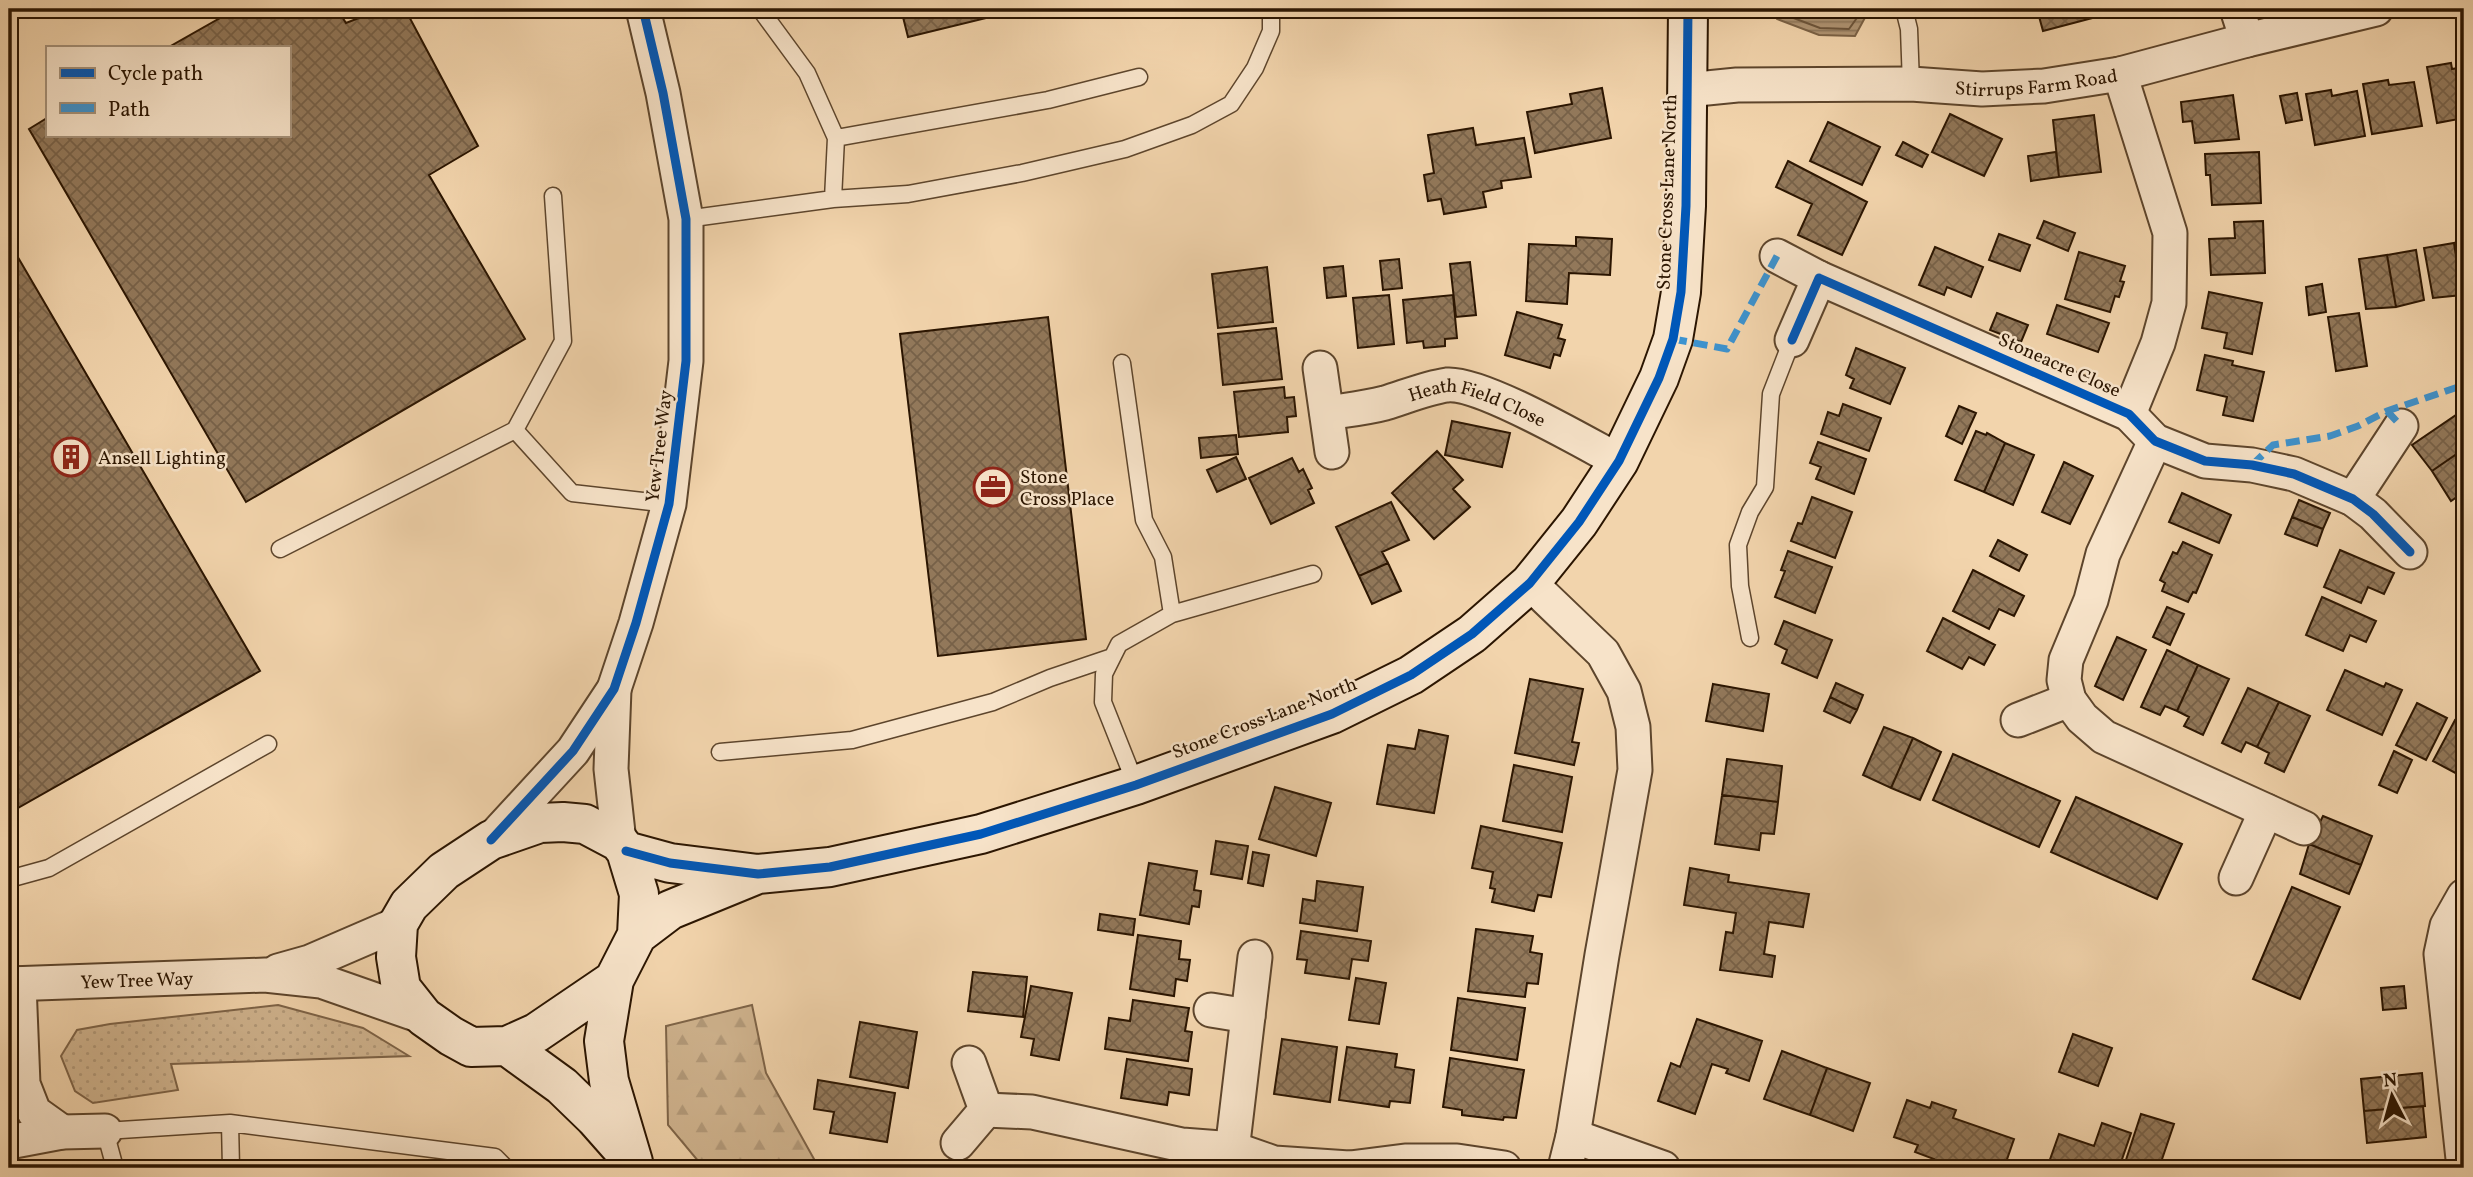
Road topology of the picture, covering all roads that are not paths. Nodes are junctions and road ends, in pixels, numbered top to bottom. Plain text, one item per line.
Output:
1 (643, 9) edge
2 (760, 9) edge
3 (1271, 9) edge
4 (1688, 9) edge
5 (1904, 9) edge
6 (2376, 9) edge
7 (2242, 24) edge
8 (2120, 74) junction
9 (1139, 77) dead end
10 (1911, 84) junction
11 (1688, 90) junction
12 (836, 138) junction
13 (553, 196) dead end
14 (832, 199) junction
15 (686, 219) junction
16 (1777, 256) dead end
17 (1819, 278) junction
18 (1792, 340) joint
19 (1122, 363) dead end
20 (1320, 368) dead end
21 (1326, 413) junction
22 (2129, 414) junction
23 (2402, 426) dead end
24 (515, 430) junction
25 (2155, 441) junction
26 (1332, 452) dead end
27 (1619, 461) junction
28 (2353, 499) junction
29 (669, 504) junction
30 (280, 549) dead end
31 (2410, 552) dead end
32 (1313, 574) dead end
33 (1530, 583) junction
34 (1172, 614) junction
35 (1750, 638) dead end
36 (1112, 657) junction
37 (614, 689) junction
38 (2068, 699) junction
39 (2018, 720) dead end
40 (268, 744) dead end
41 (720, 752) dead end
42 (1136, 785) junction
43 (2266, 811) junction
44 (2304, 828) dead end
45 (491, 839) junction
46 (622, 846) junction
47 (758, 874) junction
48 (2236, 878) dead end
49 (9, 879) edge
50 (2464, 896) edge
51 (398, 923) junction
52 (637, 934) junction
53 (1255, 957) dead end
54 (265, 975) junction
55 (614, 980) junction
56 (14, 984) edge
57 (1210, 1010) dead end
58 (1248, 1016) junction
59 (424, 1017) junction
60 (508, 1046) junction
61 (969, 1063) dead end
62 (986, 1110) junction
63 (230, 1123) junction
64 (105, 1131) junction
65 (62, 1132) junction
66 (1573, 1136) junction
67 (9, 1142) edge
68 (958, 1143) dead end
69 (1232, 1159) edge
70 (636, 1165) edge
71 (115, 1168) edge
72 (231, 1168) edge
73 (506, 1168) edge
74 (1350, 1168) edge
75 (1504, 1168) edge
76 (1565, 1168) edge
77 (1663, 1168) edge
78 (2464, 1168) edge

1 - 15 street, Yew Tree Way
2 - 12 lane
3 - 14 lane
4 - 11 street, Stone Cross Lane North
5 - 10 lane
6 - 7 street, Stirrups Farm Road
7 - 8 street, Stirrups Farm Road
8 - 10 street, Stirrups Farm Road
8 - 22 street, Stoneacre Close
9 - 12 lane
10 - 11 street, Stirrups Farm Road
11 - 27 street, Stone Cross Lane North
12 - 14 lane
13 - 24 lane
14 - 15 lane
15 - 29 street, Yew Tree Way
16 - 17 street, Stoneacre Close
17 - 18 street
17 - 22 street, Stoneacre Close
18 - 35 lane
19 - 34 lane
20 - 21 street
21 - 26 street
21 - 27 street, Heath Field Close
22 - 25 street, Stoneacre Close
23 - 28 street
24 - 29 lane
24 - 30 lane
25 - 28 street, Stoneacre Close
25 - 38 street
27 - 33 street, Stone Cross Lane North
28 - 31 street, Stoneacre Close
29 - 37 street, Yew Tree Way
32 - 34 lane
33 - 42 street, Stone Cross Lane North
33 - 66 street
34 - 36 lane
36 - 41 lane
36 - 42 lane
37 - 45 street, Yew Tree Way
37 - 46 street, Yew Tree Way
38 - 39 street
38 - 43 street
40 - 49 lane
42 - 47 street, Stone Cross Lane North
43 - 44 street
43 - 48 street
45 - 46 street
45 - 51 street
46 - 47 street, Stone Cross Lane North
46 - 52 street
47 - 52 street, Stone Cross Lane North
50 - 78 street
51 - 54 street, Yew Tree Way
51 - 59 street
52 - 55 street
53 - 58 street
54 - 56 street, Yew Tree Way
54 - 59 street, Yew Tree Way
55 - 60 street
55 - 70 street
56 - 65 street
57 - 58 street
58 - 69 street
59 - 60 street
60 - 70 street
61 - 62 street
62 - 68 street
62 - 69 street
63 - 64 lane
63 - 72 lane
63 - 73 lane
64 - 65 street
64 - 71 lane
65 - 67 street
66 - 76 street
66 - 77 street
69 - 74 street
74 - 75 street

